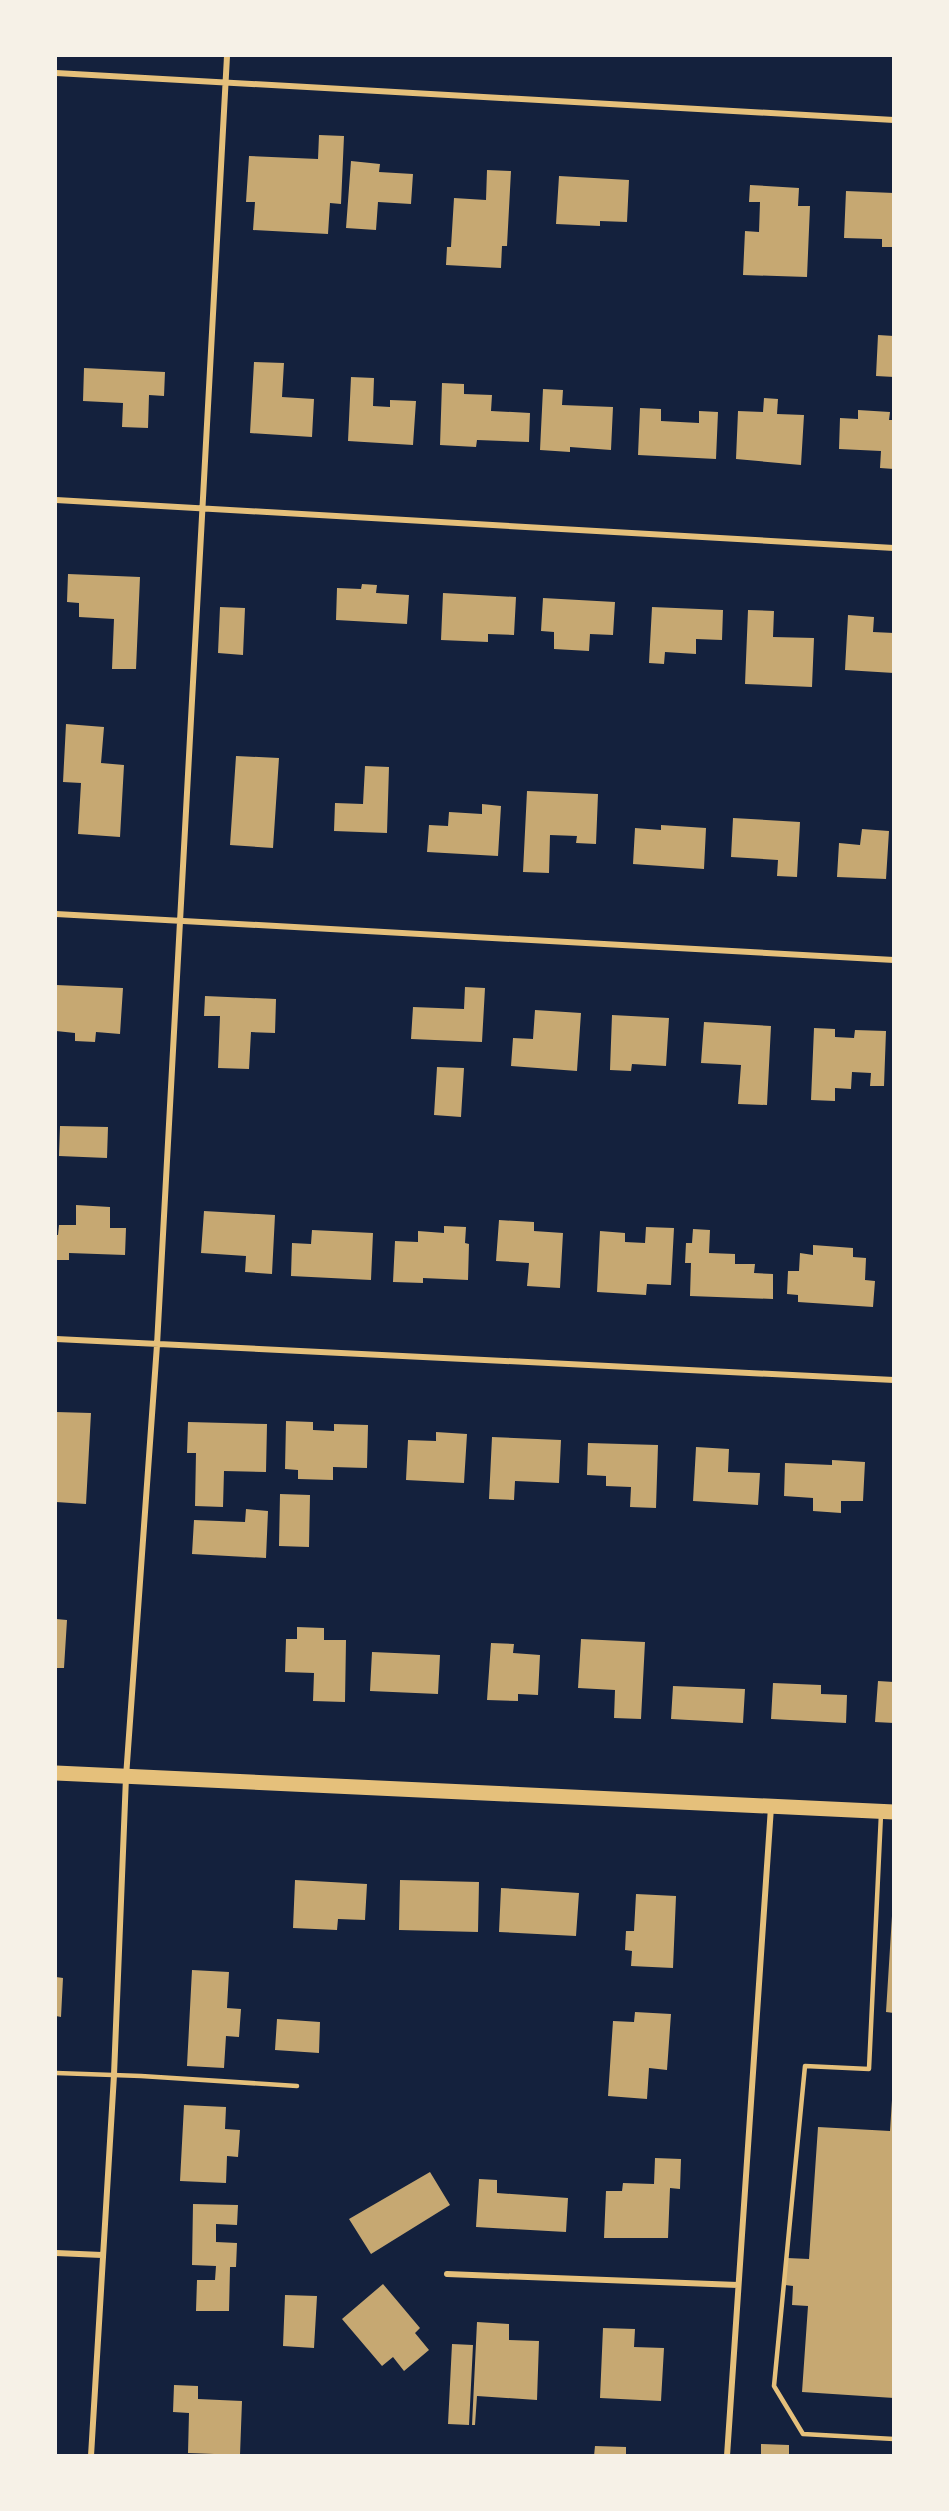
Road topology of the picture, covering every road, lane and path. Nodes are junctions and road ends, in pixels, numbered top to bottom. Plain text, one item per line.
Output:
1 (226, 56) edge
2 (56, 73) edge
3 (225, 82) junction
4 (894, 120) edge
5 (56, 501) edge
6 (202, 509) junction
7 (894, 548) edge
8 (56, 914) edge
9 (180, 921) junction
10 (894, 960) edge
11 (56, 1339) edge
12 (157, 1345) junction
13 (894, 1380) edge
14 (56, 1773) edge
15 (126, 1777) junction
16 (771, 1807) junction
17 (887, 1812) edge
18 (56, 2073) edge
19 (114, 2075) junction
20 (297, 2086) dead end
21 (56, 2253) edge
22 (102, 2255) junction
23 (447, 2274) dead end
24 (738, 2285) junction
25 (894, 2439) edge
26 (91, 2456) edge
27 (727, 2456) edge

1 - 3 street
2 - 3 street
3 - 4 street
3 - 6 street
5 - 6 street
6 - 7 street
6 - 9 street
8 - 9 street
9 - 10 street
9 - 12 street
11 - 12 street
12 - 13 street
12 - 15 street
14 - 15 main road
15 - 16 main road
15 - 19 street
16 - 17 main road
16 - 24 street
17 - 25 lane
18 - 19 lane
19 - 20 lane
19 - 22 street
21 - 22 street
22 - 26 street
23 - 24 street
24 - 27 street

